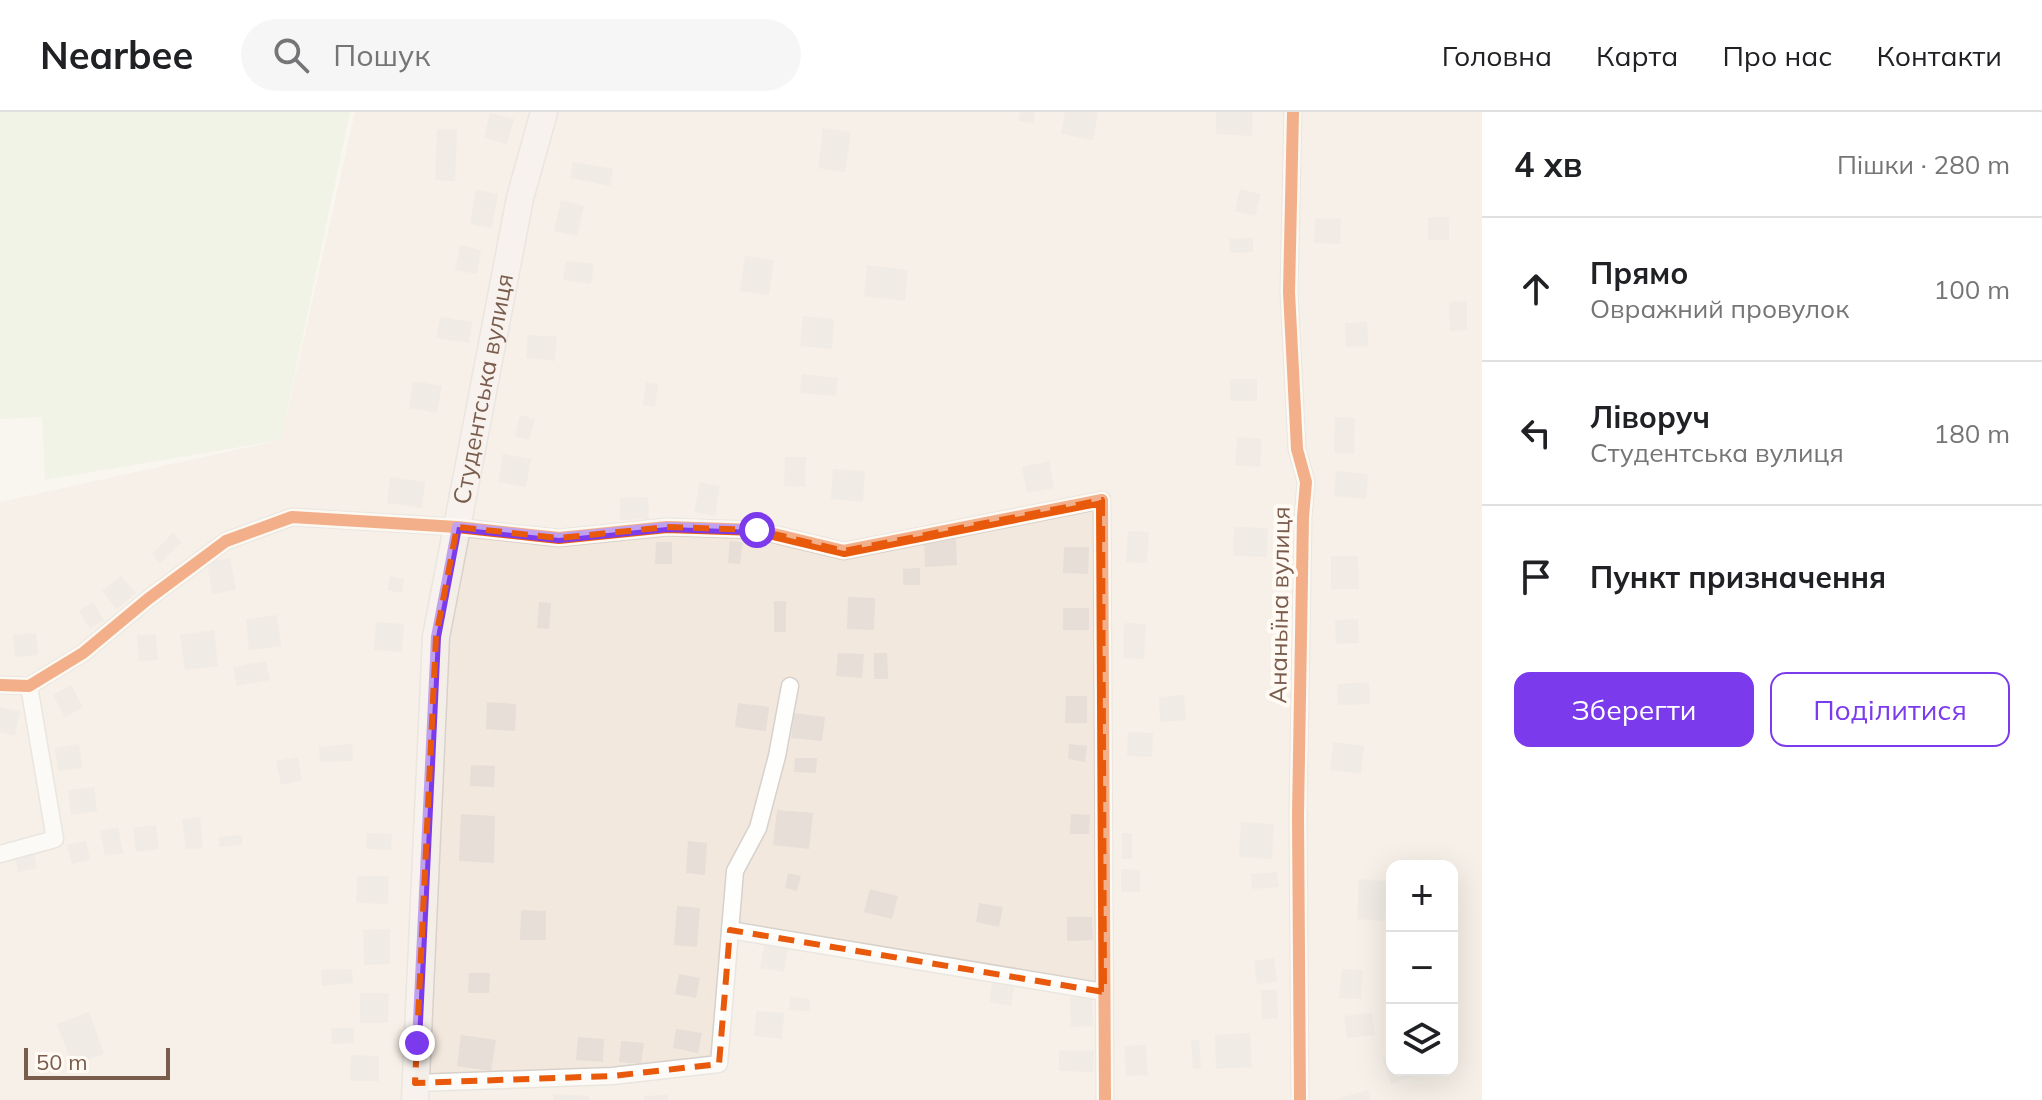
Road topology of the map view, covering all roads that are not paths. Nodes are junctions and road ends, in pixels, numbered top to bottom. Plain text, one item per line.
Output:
1 (544, 112) edge
2 (1293, 112) edge
3 (457, 527) junction
4 (0, 685) edge
5 (29, 686) junction
6 (790, 686) dead end
7 (0, 854) edge
8 (730, 930) junction
9 (1104, 992) junction
10 (415, 1091) edge
11 (1105, 1100) edge
12 (1300, 1100) edge

1 - 3 main road, Студентська вулиця
2 - 12 street, Ананьїна вулиця
3 - 5 street
3 - 9 street
3 - 10 main road, Студентська вулиця
4 - 5 street
5 - 7 street
6 - 8 street
8 - 9 street
8 - 10 street
9 - 11 street

